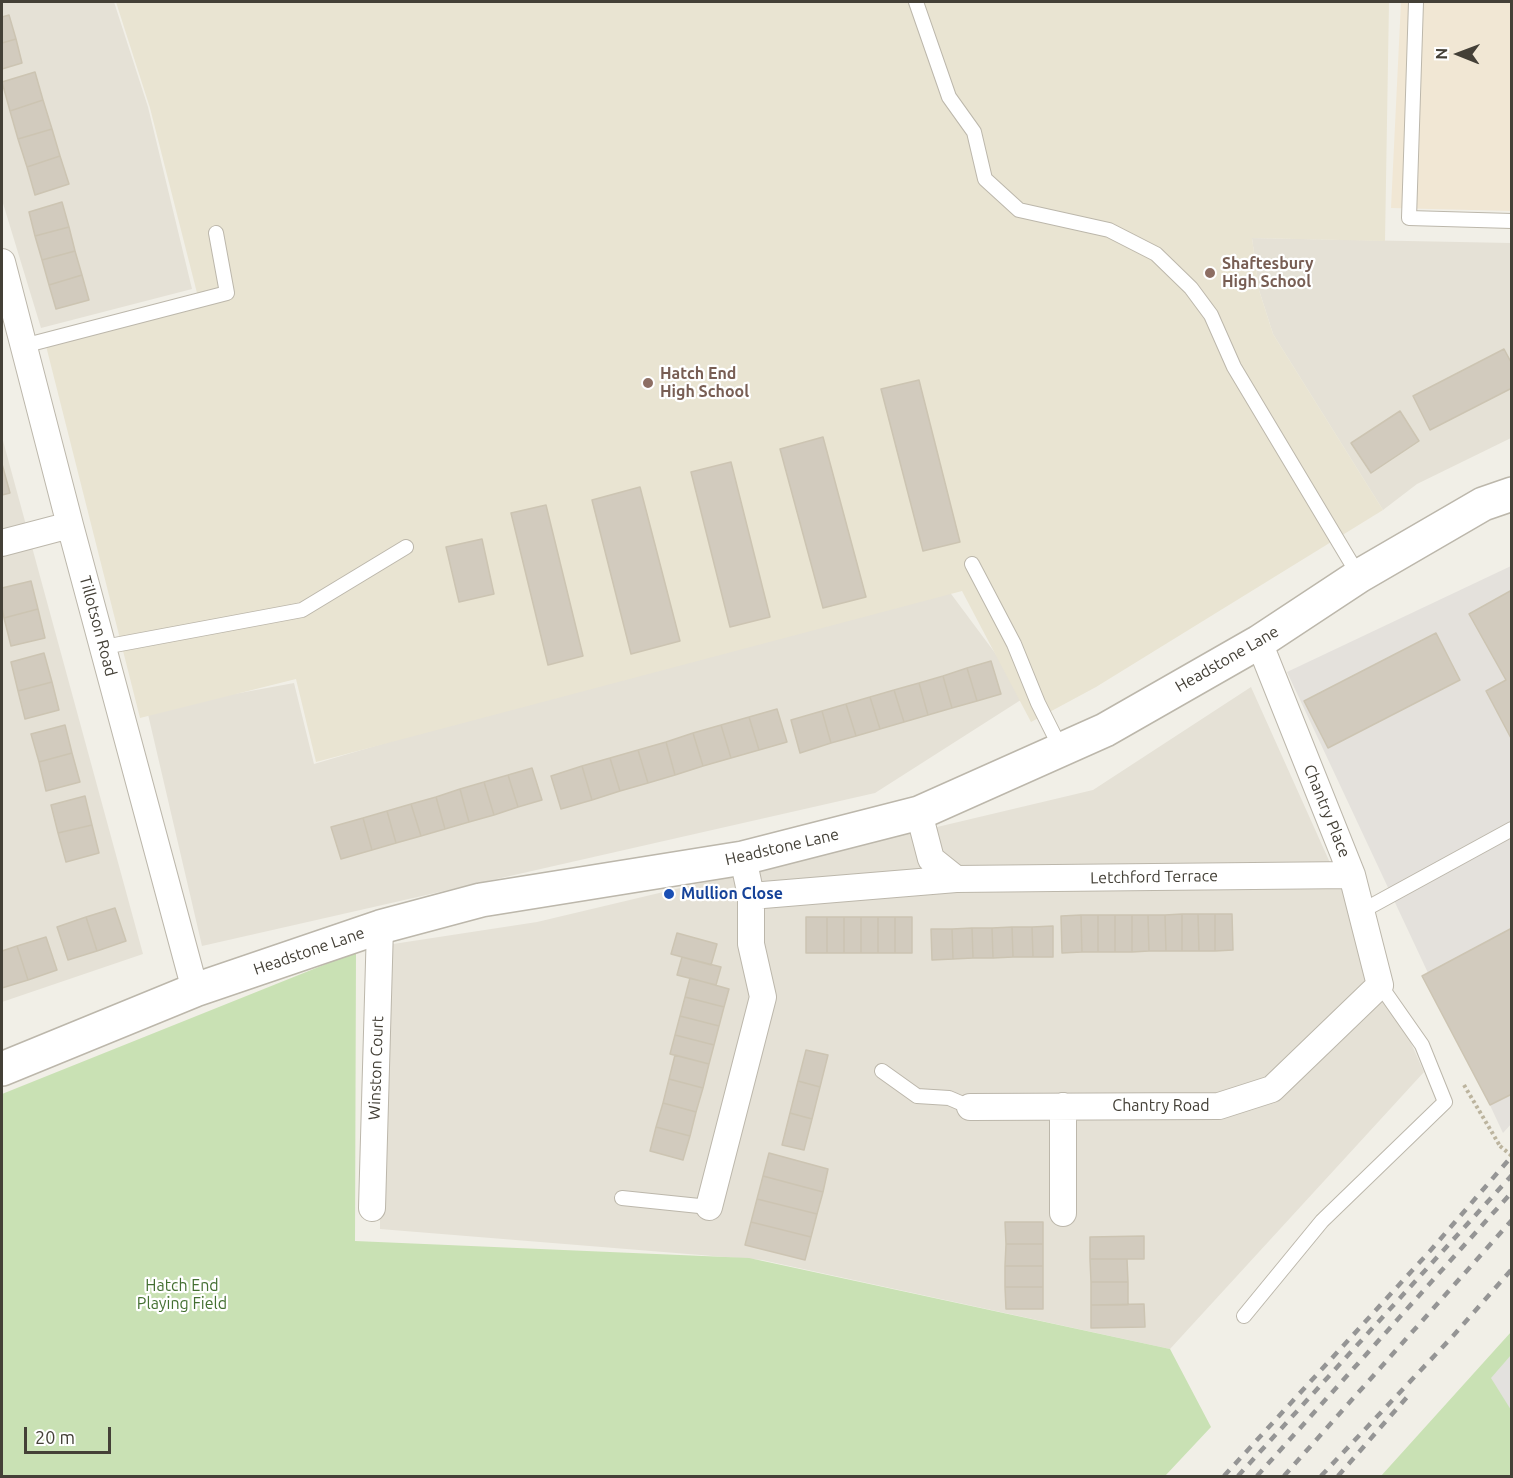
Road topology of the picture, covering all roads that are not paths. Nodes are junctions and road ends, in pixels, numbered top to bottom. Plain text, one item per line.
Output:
1 (916, 2) edge
2 (1416, 2) edge
3 (1512, 221) edge
4 (216, 233) dead end
5 (2, 262) edge
6 (23, 346) junction
7 (1512, 494) edge
8 (70, 525) junction
9 (2, 543) edge
10 (406, 547) dead end
11 (972, 564) dead end
12 (1359, 576) junction
13 (1259, 642) junction
14 (104, 647) junction
15 (1061, 749) junction
16 (919, 813) junction
17 (1512, 829) edge
18 (744, 858) junction
19 (1352, 875) junction
20 (956, 879) junction
21 (750, 896) junction
22 (1362, 911) junction
23 (380, 927) junction
24 (1380, 985) junction
25 (195, 990) junction
26 (2, 1069) edge
27 (882, 1071) dead end
28 (1063, 1106) junction
29 (970, 1107) joint
30 (622, 1198) dead end
31 (709, 1207) joint
32 (372, 1208) dead end
33 (1063, 1213) dead end
34 (1244, 1316) dead end

1 - 12 lane
2 - 3 lane
4 - 6 lane
5 - 6 street, Tillotson Road
6 - 8 street, Tillotson Road
7 - 12 street, Headstone Lane
8 - 9 street
8 - 14 street, Tillotson Road
10 - 14 lane
11 - 15 lane
12 - 13 street, Headstone Lane
13 - 15 street, Headstone Lane
13 - 19 street, Chantry Place
14 - 25 street, Tillotson Road
15 - 16 street, Headstone Lane
16 - 18 street, Headstone Lane
16 - 20 street
17 - 22 lane
18 - 21 street
18 - 23 street, Headstone Lane
19 - 20 street, Letchford Terrace
19 - 22 street, Chantry Place
20 - 21 street, Letchford Terrace
21 - 31 street
22 - 24 street, Chantry Place
23 - 25 street, Headstone Lane
23 - 32 street, Winston Court
24 - 28 street, Chantry Road
24 - 34 lane
25 - 26 street, Headstone Lane
27 - 29 lane
28 - 29 street, Chantry Road
28 - 33 street
30 - 31 lane

